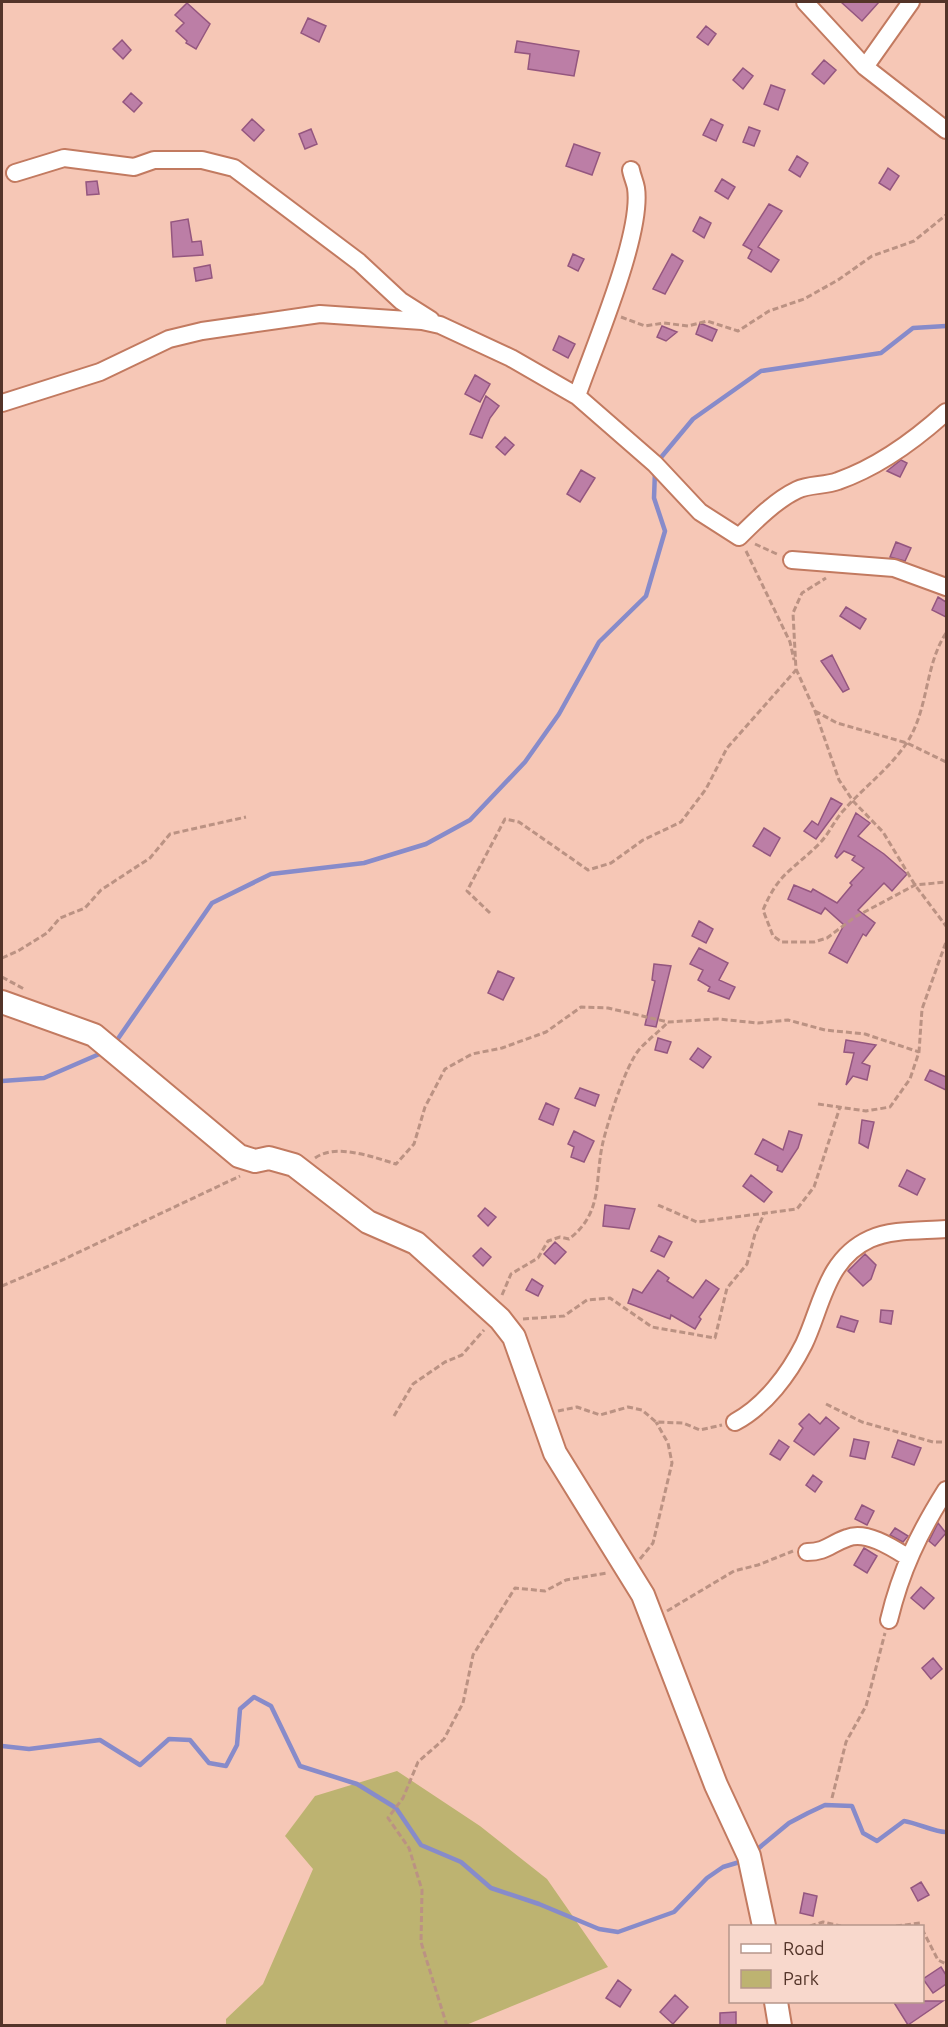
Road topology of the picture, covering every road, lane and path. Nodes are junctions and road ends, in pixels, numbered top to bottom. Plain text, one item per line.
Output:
1 (805, 2) edge
2 (911, 2) edge
3 (865, 67) junction
4 (946, 130) edge
5 (631, 170) dead end
6 (15, 172) dead end
7 (946, 215) edge
8 (607, 311) junction
9 (440, 325) junction
10 (577, 396) junction
11 (2, 404) edge
12 (946, 412) edge
13 (740, 537) junction
14 (792, 560) joint
15 (844, 564) junction
16 (946, 587) edge
17 (946, 633) edge
18 (796, 670) junction
19 (815, 711) junction
20 (907, 742) junction
21 (946, 762) edge
22 (853, 801) junction
23 (246, 817) dead end
24 (946, 882) edge
25 (915, 885) junction
26 (490, 913) dead end
27 (946, 926) edge
28 (946, 942) edge
29 (2, 957) edge
30 (2, 1002) edge
31 (668, 1022) junction
32 (919, 1052) junction
33 (818, 1104) dead end
34 (840, 1107) junction
35 (261, 1160) junction
36 (300, 1170) junction
37 (658, 1205) dead end
38 (764, 1214) junction
39 (946, 1229) edge
40 (511, 1274) dead end
41 (2, 1286) edge
42 (500, 1319) junction
43 (826, 1404) dead end
44 (542, 1414) junction
45 (394, 1416) dead end
46 (656, 1422) junction
47 (735, 1422) joint
48 (946, 1442) edge
49 (946, 1490) edge
50 (807, 1552) joint
51 (909, 1558) junction
52 (626, 1568) junction
53 (889, 1620) joint
54 (653, 1624) junction
55 (832, 1798) dead end
56 (764, 1925) edge
57 (813, 1925) edge
58 (836, 1925) edge
59 (904, 1925) edge
60 (921, 1925) edge
61 (924, 1932) edge
62 (946, 1964) edge
63 (776, 2003) edge
64 (447, 2025) edge
65 (780, 2025) edge

1 - 3 street
2 - 3 street
3 - 4 street
5 - 8 street
6 - 9 street
7 - 8 path
8 - 10 street
9 - 10 street
9 - 11 street
10 - 13 street
12 - 13 street
13 - 14 path
13 - 18 path
14 - 15 street
15 - 16 street
15 - 18 path
17 - 20 path
18 - 19 path
18 - 26 path
19 - 20 path
19 - 22 path
20 - 21 path
20 - 22 path
22 - 25 path
22 - 25 path
23 - 29 path
24 - 25 path
25 - 27 path
28 - 32 path
30 - 35 street
31 - 32 path
31 - 36 path
31 - 40 path
32 - 34 path
33 - 34 path
34 - 38 path
35 - 36 street
35 - 41 path
36 - 42 street
37 - 38 path
38 - 42 path
39 - 47 street
42 - 44 street
42 - 45 path
43 - 48 path
44 - 46 path
44 - 52 street
46 - 47 path
46 - 52 path
49 - 51 street
50 - 51 street
50 - 54 path
51 - 53 street
52 - 54 street
52 - 64 path
53 - 55 path
54 - 56 street
57 - 58 path
59 - 60 path
61 - 62 path
63 - 65 street

